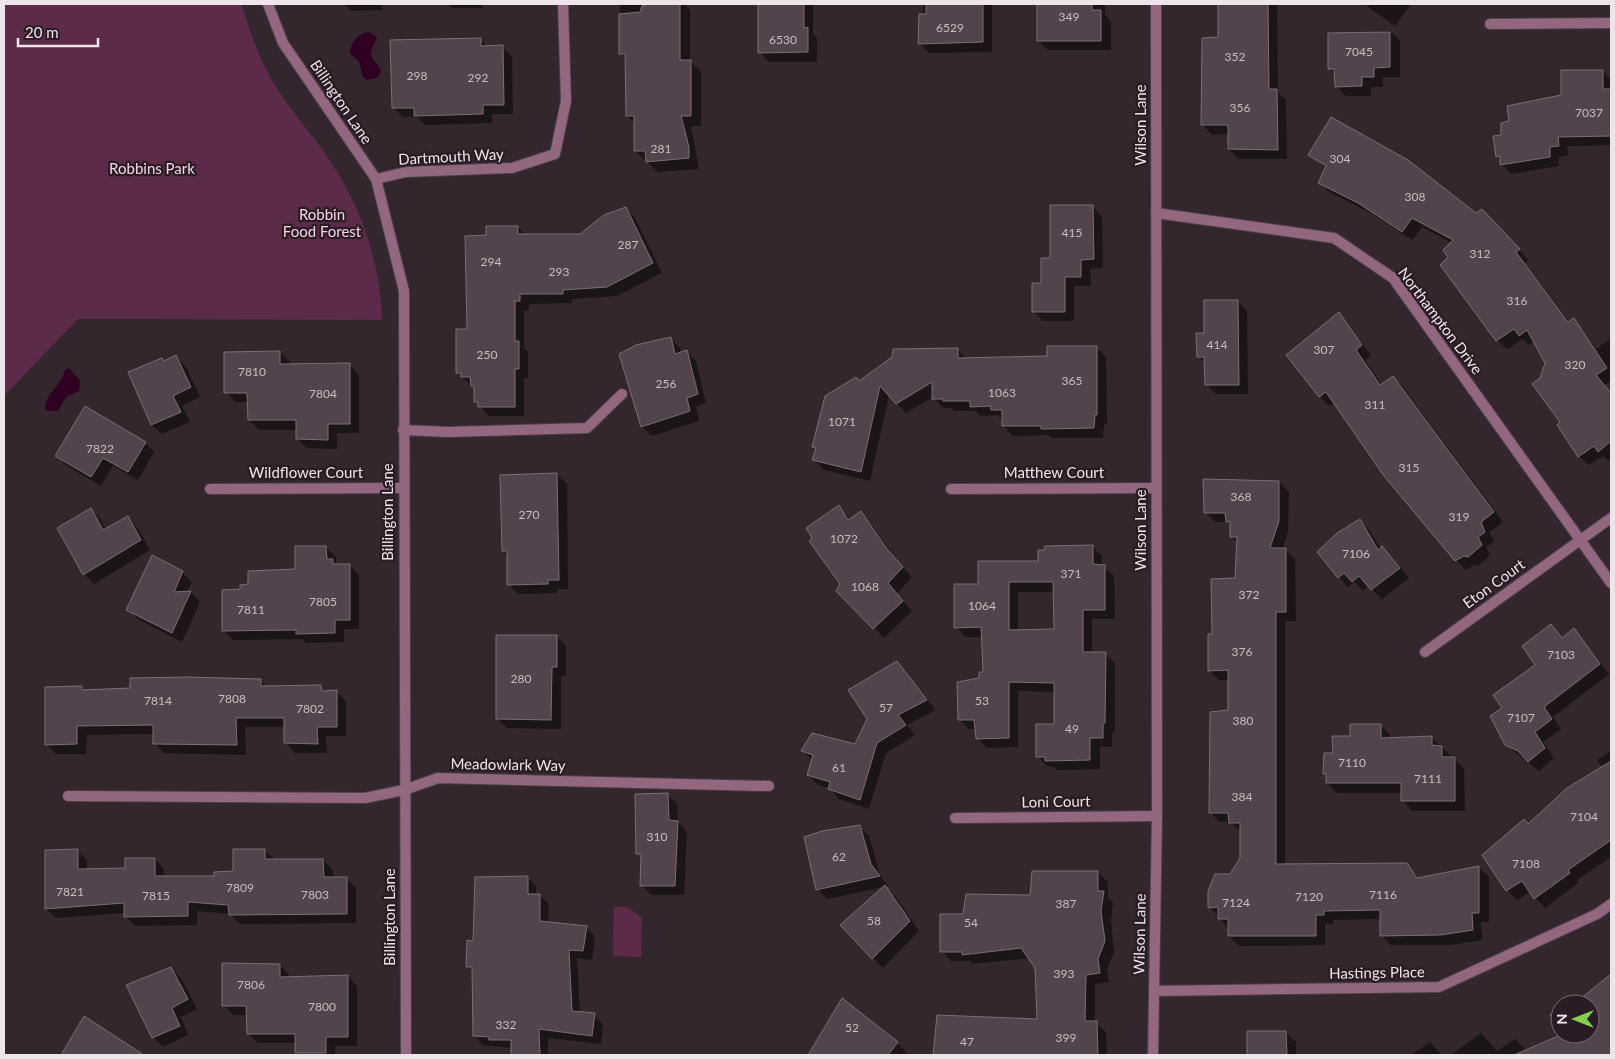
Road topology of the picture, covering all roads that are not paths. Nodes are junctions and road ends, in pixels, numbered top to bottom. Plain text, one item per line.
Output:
1 (268, 4) edge
2 (563, 4) edge
3 (1156, 4) edge
4 (1611, 22) edge
5 (1490, 24) dead end
6 (376, 179) junction
7 (1156, 213) junction
8 (622, 394) dead end
9 (403, 430) junction
10 (403, 488) junction
11 (1156, 488) junction
12 (210, 489) dead end
13 (951, 489) dead end
14 (1611, 518) edge
15 (1580, 541) junction
16 (1611, 583) edge
17 (1425, 652) dead end
18 (769, 786) dead end
19 (404, 790) junction
20 (68, 796) dead end
21 (1157, 816) junction
22 (955, 818) dead end
23 (1611, 904) edge
24 (1154, 991) junction
25 (406, 1055) edge
26 (1153, 1055) edge

1 - 6 street, Billington Lane
2 - 6 street, Dartmouth Way
3 - 7 street, Wilson Lane
4 - 5 street
6 - 9 street, Billington Lane
7 - 11 street, Wilson Lane
7 - 15 street, Northampton Drive
8 - 9 street
9 - 10 street, Billington Lane
10 - 12 street, Wildflower Court
10 - 19 street, Billington Lane
11 - 13 street, Matthew Court
11 - 21 street, Wilson Lane
14 - 15 street, Eton Court
15 - 16 street, Northampton Drive
15 - 17 street, Eton Court
18 - 19 street, Meadowlark Way
19 - 20 street, Meadowlark Way
19 - 25 street, Billington Lane
21 - 22 street, Loni Court
21 - 24 street, Wilson Lane
23 - 24 street, Hastings Place
24 - 26 street, Wilson Lane

